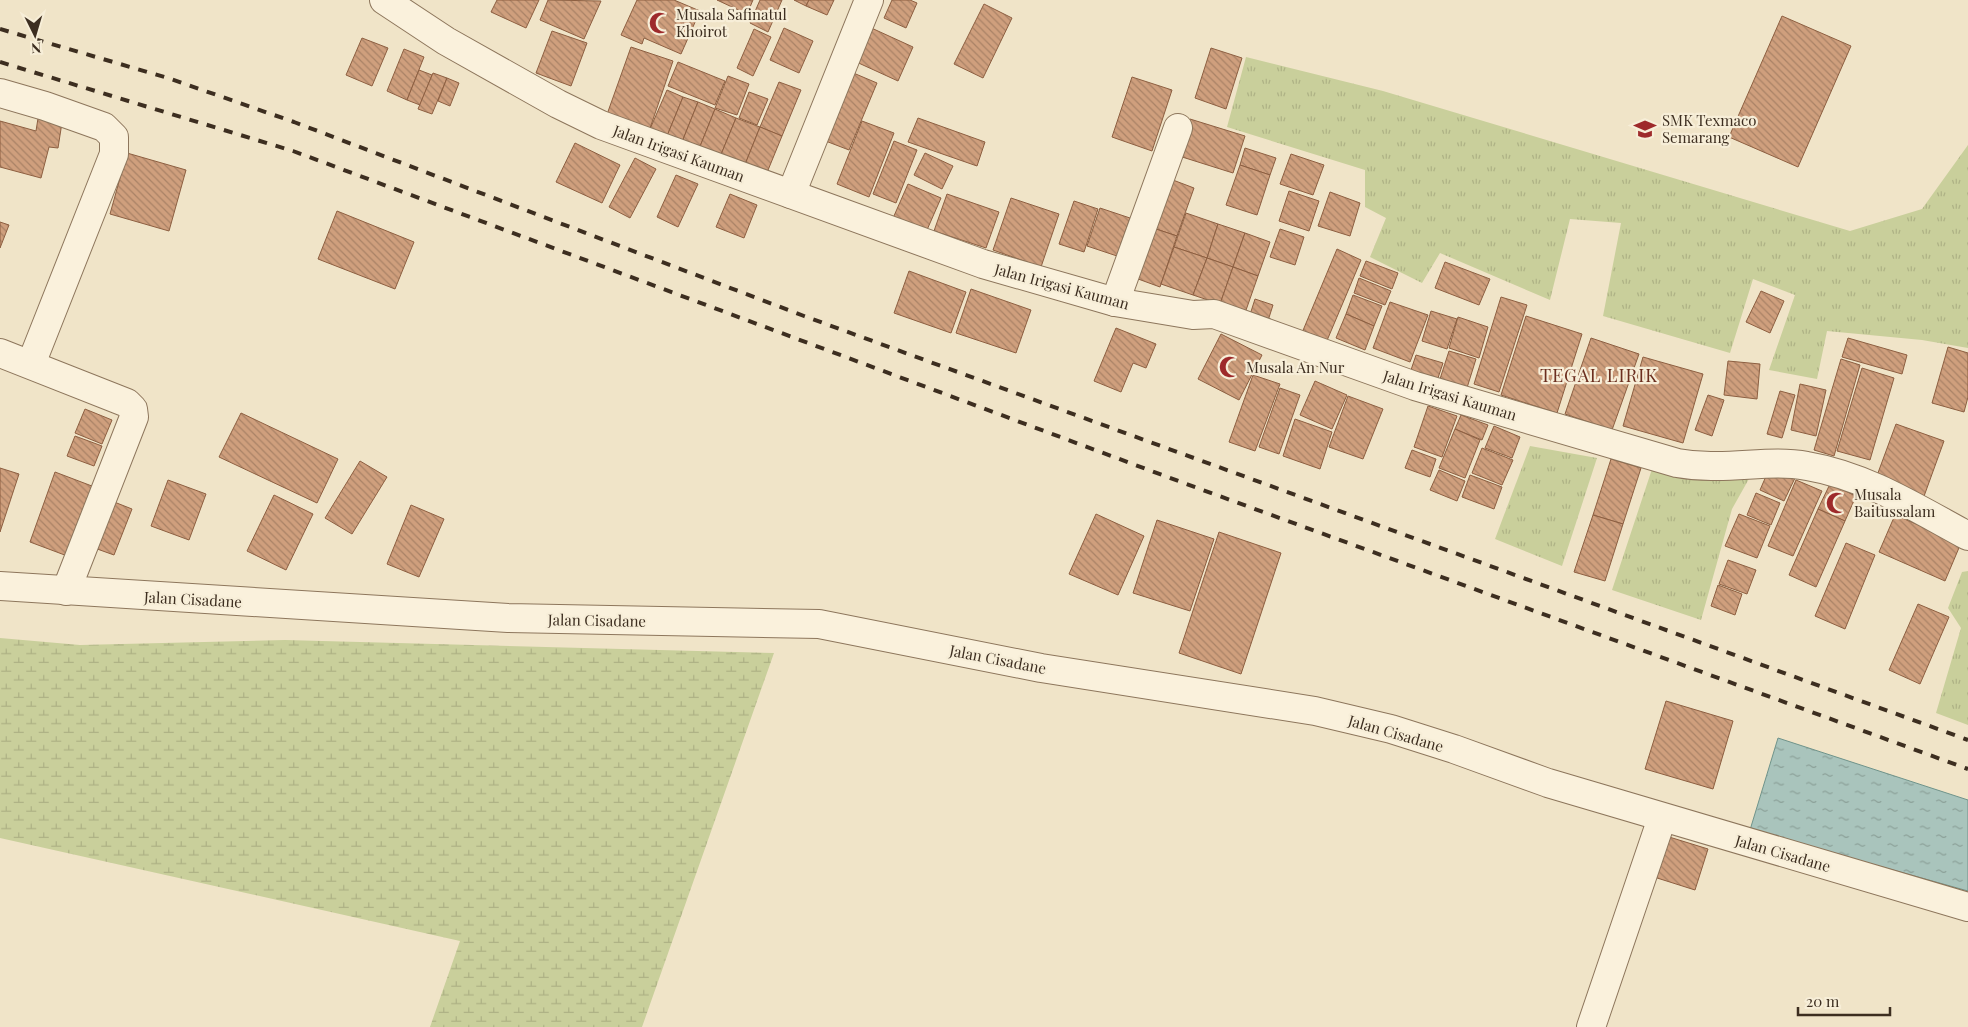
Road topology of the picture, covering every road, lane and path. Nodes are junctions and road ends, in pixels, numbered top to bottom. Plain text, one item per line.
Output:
1 (869, 0) edge
2 (389, 2) edge
3 (0, 93) edge
4 (1178, 128) dead end
5 (791, 194) junction
6 (1115, 302) junction
7 (0, 353) edge
8 (30, 364) junction
9 (1968, 536) edge
10 (0, 586) edge
11 (66, 591) junction
12 (1662, 818) junction
13 (1968, 907) edge
14 (1591, 1027) edge

1 - 5 street
2 - 5 street, Jalan Irigasi Kauman
3 - 8 street
4 - 6 street
5 - 6 street, Jalan Irigasi Kauman
6 - 9 street, Jalan Irigasi Kauman
7 - 8 street
8 - 11 street
10 - 11 street, Jalan Cisadane
11 - 12 street, Jalan Cisadane
12 - 13 street, Jalan Cisadane
12 - 14 street

